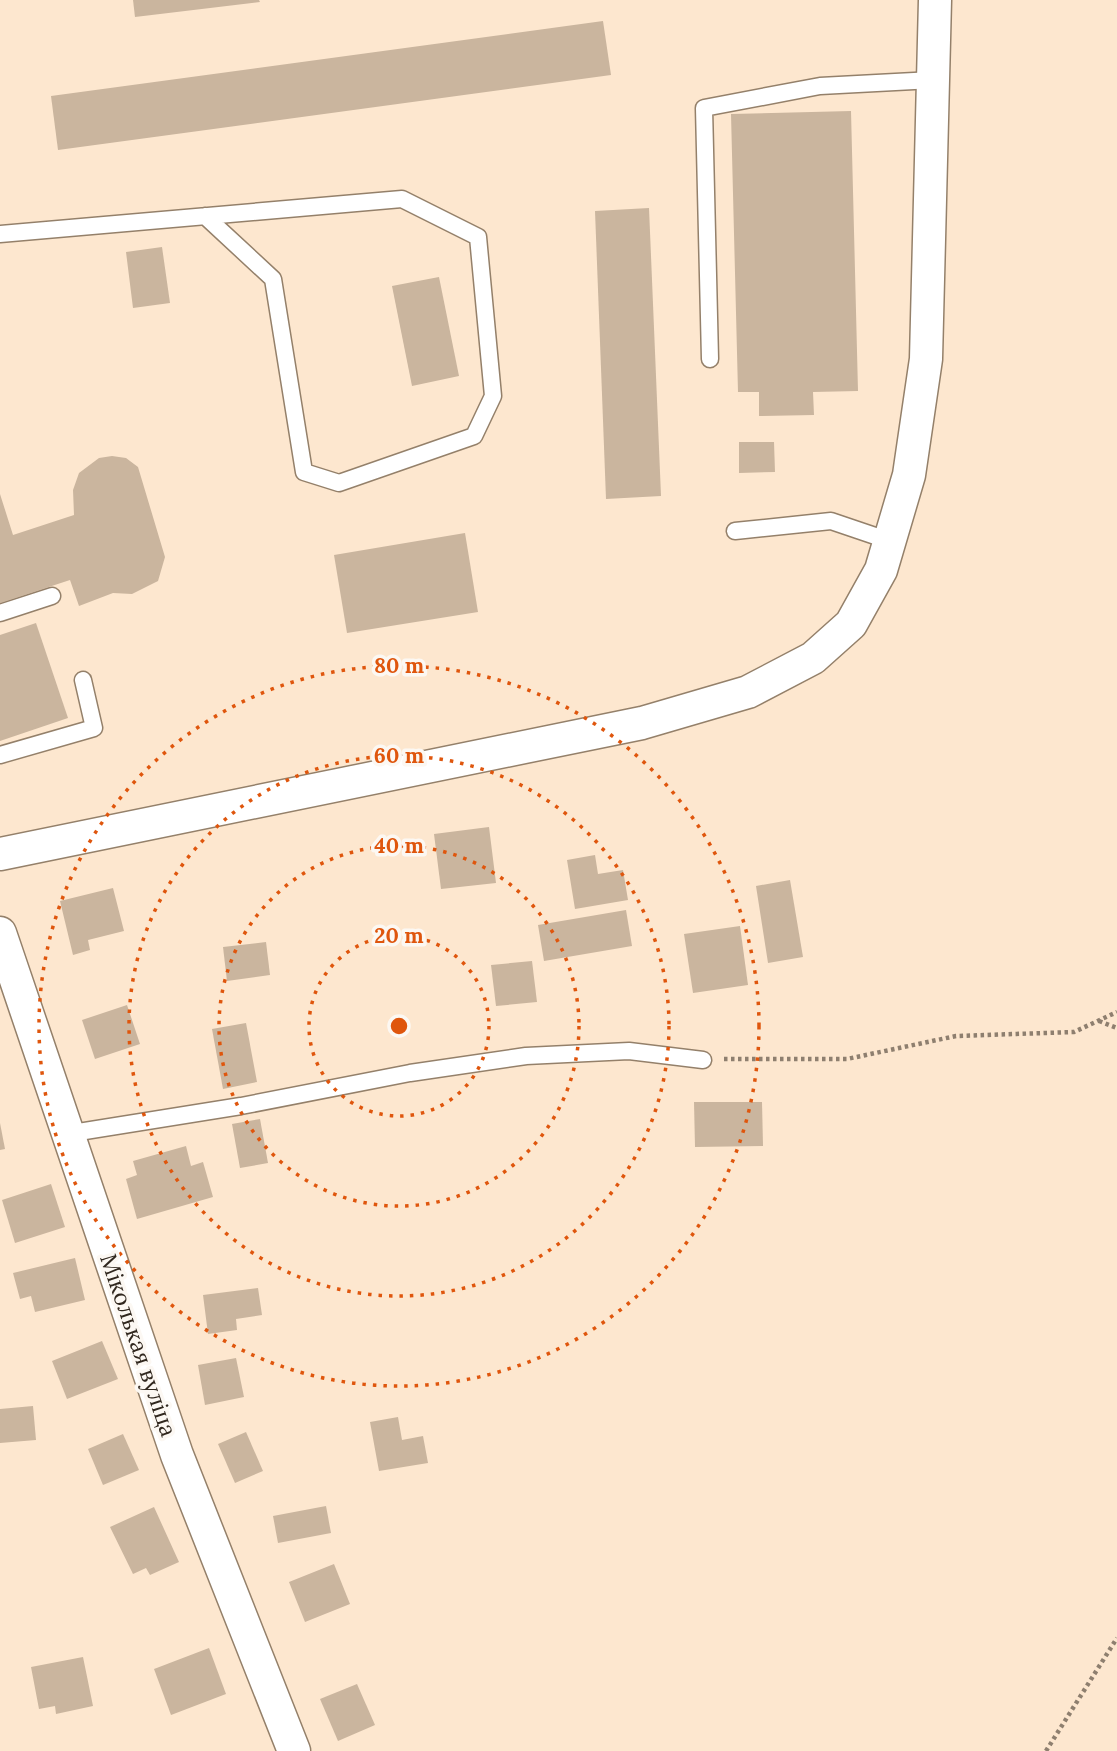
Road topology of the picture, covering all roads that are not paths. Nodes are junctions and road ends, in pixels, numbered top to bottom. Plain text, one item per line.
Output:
1 (935, 0) edge
2 (933, 80) junction
3 (205, 216) junction
4 (0, 234) edge
5 (710, 359) dead end
6 (735, 531) dead end
7 (890, 541) junction
8 (52, 596) dead end
9 (0, 613) edge
10 (83, 680) dead end
11 (0, 755) edge
12 (0, 854) edge
13 (3, 947) edge
14 (703, 1060) road end
15 (66, 1134) junction
16 (290, 1750) edge

1 - 2 street
2 - 5 lane
2 - 7 street
3 - 3 lane
3 - 4 lane
6 - 7 lane
7 - 12 street
8 - 9 lane
10 - 11 lane
13 - 15 street, Міколькая вуліца
14 - 15 lane
15 - 16 street, Міколькая вуліца

